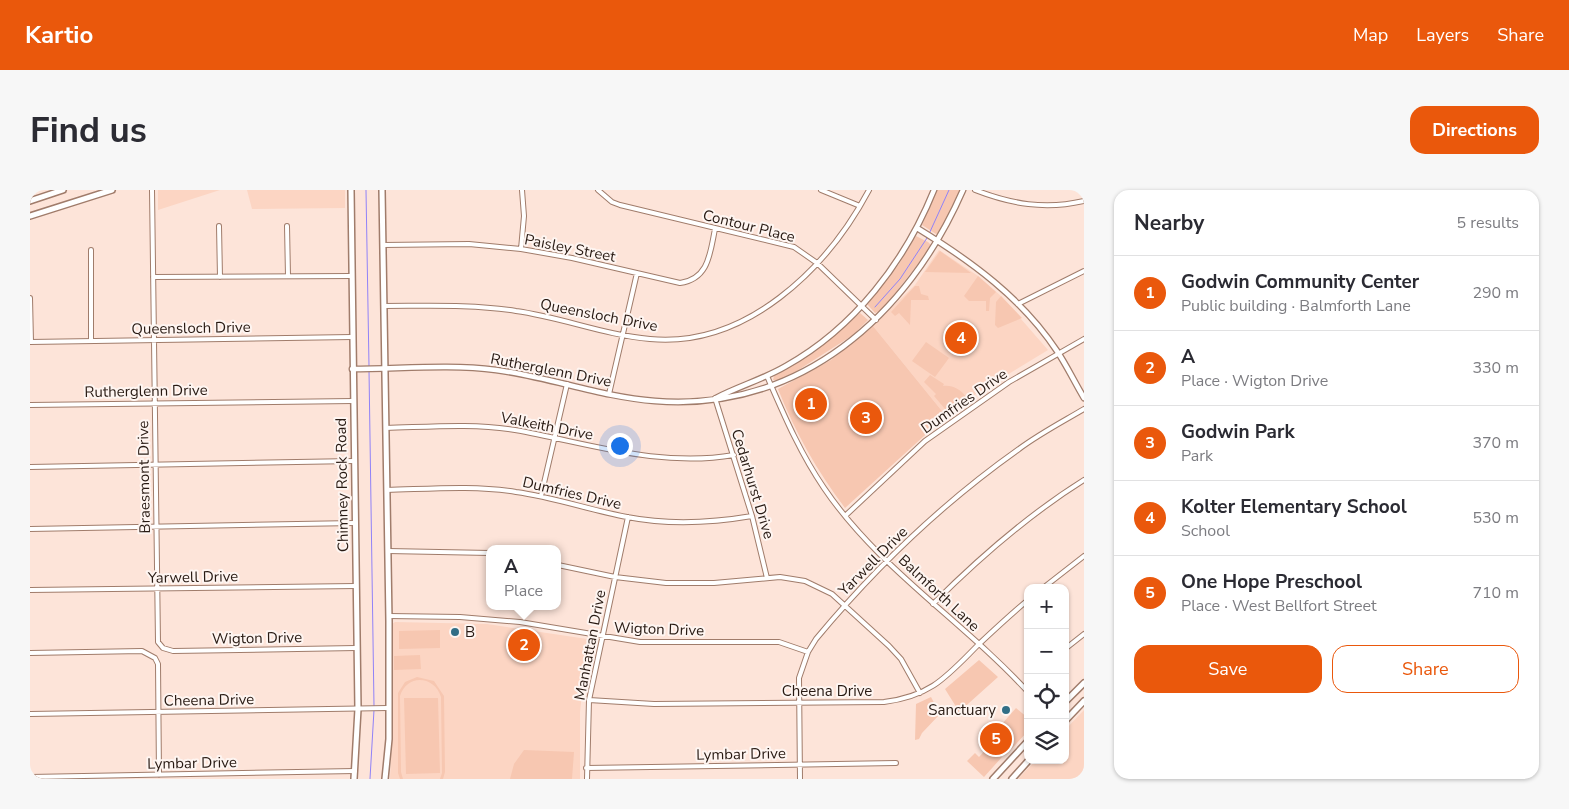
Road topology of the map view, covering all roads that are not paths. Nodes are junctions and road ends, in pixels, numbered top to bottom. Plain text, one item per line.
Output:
1 (63, 190) edge
2 (112, 190) edge
3 (152, 190) edge
4 (351, 190) edge
5 (382, 190) edge
6 (522, 190) edge
7 (598, 190) edge
8 (821, 190) edge
9 (869, 190) edge
10 (934, 190) edge
11 (963, 190) edge
12 (975, 190) edge
13 (30, 201) edge
14 (1084, 201) edge
15 (860, 206) junction
16 (30, 216) edge
17 (219, 226) dead end
18 (287, 226) dead end
19 (916, 228) junction
20 (716, 229) junction
21 (938, 242) junction
22 (383, 245) junction
23 (521, 249) junction
24 (91, 250) dead end
25 (817, 263) junction
26 (1084, 271) edge
27 (637, 273) junction
28 (288, 276) junction
29 (352, 276) junction
30 (153, 277) junction
31 (220, 277) junction
32 (30, 298) edge
33 (1018, 304) junction
34 (384, 306) junction
35 (861, 306) junction
36 (876, 320) junction
37 (623, 335) junction
38 (352, 337) junction
39 (1084, 339) edge
40 (154, 340) junction
41 (91, 341) junction
42 (30, 342) edge
43 (1058, 352) junction
44 (385, 369) junction
45 (352, 370) junction
46 (767, 376) junction
47 (567, 384) junction
48 (771, 386) junction
49 (609, 394) junction
50 (715, 398) junction
51 (1084, 398) edge
52 (353, 401) junction
53 (154, 403) junction
54 (30, 405) edge
55 (1084, 409) edge
56 (386, 428) junction
57 (554, 438) junction
58 (734, 455) junction
59 (354, 462) junction
60 (155, 464) junction
61 (30, 466) edge
62 (1084, 480) edge
63 (387, 490) junction
64 (541, 496) junction
65 (752, 516) junction
66 (845, 516) junction
67 (628, 517) junction
68 (355, 523) junction
69 (156, 526) junction
70 (30, 529) edge
71 (388, 551) junction
72 (486, 553) edge
73 (1084, 556) edge
74 (888, 561) junction
75 (561, 565) edge
76 (615, 577) junction
77 (767, 578) junction
78 (1048, 584) edge
79 (356, 586) junction
80 (157, 588) junction
81 (30, 590) edge
82 (933, 604) junction
83 (1024, 604) edge
84 (846, 606) junction
85 (389, 616) junction
86 (1084, 634) edge
87 (602, 637) junction
88 (159, 644) joint
89 (978, 645) junction
90 (1069, 646) edge
91 (356, 648) junction
92 (808, 652) junction
93 (30, 653) edge
94 (1084, 683) edge
95 (1024, 686) edge
96 (920, 693) junction
97 (1069, 698) edge
98 (590, 700) junction
99 (1084, 701) edge
100 (798, 702) junction
101 (388, 708) junction
102 (358, 709) junction
103 (158, 712) junction
104 (30, 714) edge
105 (1067, 719) edge
106 (1024, 745) edge
107 (896, 763) dead end
108 (1025, 764) edge
109 (799, 765) junction
110 (586, 768) junction
111 (355, 772) junction
112 (159, 775) junction
113 (30, 777) edge
114 (129, 777) edge
115 (354, 779) edge
116 (385, 779) edge
117 (587, 779) edge
118 (800, 779) edge
119 (993, 779) edge
120 (1012, 779) edge

1 - 13 main road
2 - 16 main road
3 - 30 street, Braesmont Drive
4 - 29 main road, Chimney Rock Road
5 - 22 main road
6 - 23 street
7 - 20 street, Contour Place
8 - 15 street
9 - 15 street
10 - 19 street, Rutherglenn Drive
11 - 21 street, Rutherglenn Drive
12 - 14 street
15 - 25 street
17 - 31 street
18 - 28 street
19 - 21 street
19 - 35 street, Rutherglenn Drive
20 - 25 street, Contour Place
20 - 27 street, Paisley Street
21 - 33 street
21 - 36 street, Rutherglenn Drive
22 - 23 street, Paisley Street
22 - 34 main road
23 - 27 street, Paisley Street
24 - 41 street
25 - 35 street, Contour Place
25 - 37 street, Queensloch Drive
26 - 33 street
27 - 37 street
28 - 29 street
28 - 31 street
29 - 38 main road, Chimney Rock Road
30 - 31 street
30 - 40 street, Braesmont Drive
32 - 42 street
33 - 43 street
34 - 37 street, Queensloch Drive
34 - 44 main road
35 - 36 street, Contour Place
35 - 46 street, Rutherglenn Drive
36 - 48 street, Rutherglenn Drive
37 - 49 street
38 - 40 street, Queensloch Drive
38 - 45 main road, Chimney Rock Road
39 - 43 street, Dumfries Drive
40 - 41 street, Queensloch Drive
40 - 53 street, Braesmont Drive
41 - 42 street, Queensloch Drive
43 - 51 street
43 - 66 street, Dumfries Drive
44 - 45 street, Rutherglenn Drive
44 - 47 street, Rutherglenn Drive
44 - 56 main road
45 - 52 main road, Chimney Rock Road
46 - 48 street, Balmforth Lane
46 - 50 street, Rutherglenn Drive
47 - 49 street, Rutherglenn Drive
47 - 57 street
48 - 50 street, Rutherglenn Drive
48 - 66 street, Balmforth Lane
49 - 50 street, Rutherglenn Drive
50 - 58 street, Cedarhurst Drive
52 - 53 street, Rutherglenn Drive
52 - 59 main road, Chimney Rock Road
53 - 54 street, Rutherglenn Drive
53 - 60 street, Braesmont Drive
55 - 74 street, Yarwell Drive
56 - 57 street, Valkeith Drive
56 - 63 main road
57 - 58 street, Valkeith Drive
57 - 64 street
58 - 65 street, Cedarhurst Drive
59 - 60 street
59 - 68 main road, Chimney Rock Road
60 - 61 street
60 - 69 street, Braesmont Drive
62 - 82 street
63 - 64 street, Dumfries Drive
63 - 71 main road
64 - 67 street, Dumfries Drive
65 - 67 street, Dumfries Drive
65 - 77 street, Cedarhurst Drive
66 - 74 street, Balmforth Lane
67 - 76 street, Manhattan Drive
68 - 69 street
68 - 79 main road, Chimney Rock Road
69 - 70 street
69 - 80 street, Braesmont Drive
71 - 72 street
71 - 85 main road
73 - 78 street
74 - 82 street, Balmforth Lane
74 - 84 street, Yarwell Drive
75 - 76 street, Yarwell Drive
76 - 77 street, Yarwell Drive
76 - 87 street, Manhattan Drive
77 - 84 street, Yarwell Drive
79 - 80 street, Yarwell Drive
79 - 91 main road, Chimney Rock Road
80 - 81 street, Yarwell Drive
80 - 88 street, Braesmont Drive
82 - 89 street, Balmforth Lane
83 - 89 street, Cheena Drive
84 - 92 street
84 - 96 street
85 - 87 street, Wigton Drive
85 - 101 main road
86 - 90 street
87 - 92 street, Wigton Drive
87 - 98 street, Manhattan Drive
88 - 91 street, Wigton Drive
89 - 95 street, Balmforth Lane
89 - 96 street, Cheena Drive
91 - 102 main road, Chimney Rock Road
92 - 100 street
93 - 103 street
94 - 97 main road
96 - 100 street, Cheena Drive
98 - 100 street, Cheena Drive
98 - 110 street, Manhattan Drive
99 - 105 main road
100 - 109 street
101 - 102 street, Cheena Drive
101 - 116 main road
102 - 103 street, Cheena Drive
102 - 111 main road, Chimney Rock Road
103 - 104 street, Cheena Drive
103 - 112 street
106 - 119 main road
107 - 109 street, Lymbar Drive
108 - 120 main road
109 - 110 street, Lymbar Drive
109 - 118 street
110 - 117 street, Manhattan Drive
111 - 112 street, Lymbar Drive
111 - 115 main road, Chimney Rock Road
112 - 114 street, Lymbar Drive
113 - 114 street, Lymbar Drive

